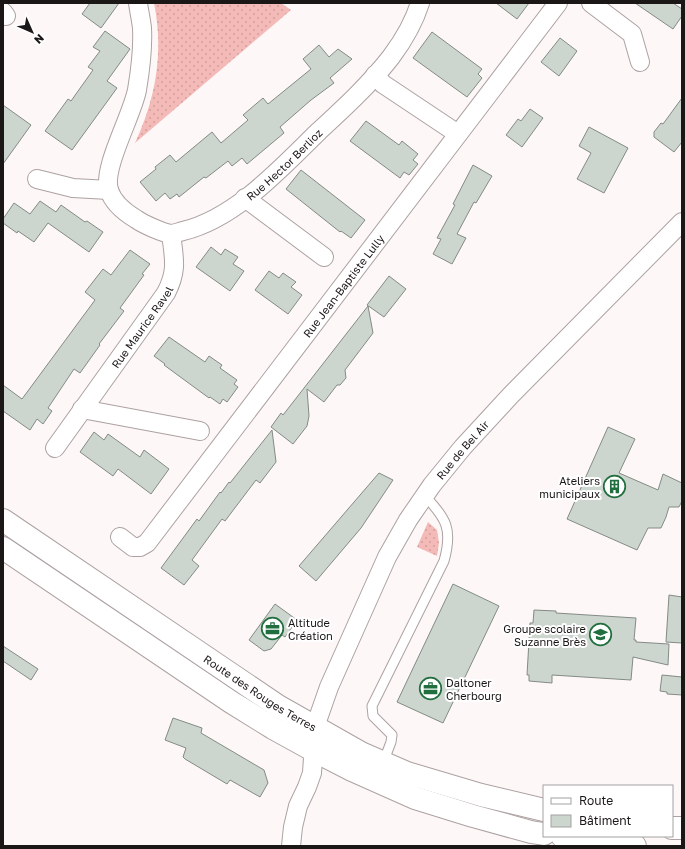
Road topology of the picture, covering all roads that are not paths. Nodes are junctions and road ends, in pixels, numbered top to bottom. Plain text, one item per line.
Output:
1 (138, 3) edge
2 (420, 3) edge
3 (558, 3) edge
4 (592, 3) edge
5 (640, 62) dead end
6 (375, 75) junction
7 (458, 134) junction
8 (37, 179) dead end
9 (109, 190) junction
10 (246, 198) junction
11 (682, 222) edge
12 (171, 234) junction
13 (324, 257) dead end
14 (82, 409) junction
15 (200, 431) dead end
16 (55, 448) dead end
17 (425, 496) junction
18 (3, 520) edge
19 (120, 537) dead end
20 (3, 548) edge
21 (315, 727) junction
22 (313, 750) junction
23 (383, 763) junction
24 (543, 810) edge
25 (543, 834) edge
26 (569, 837) edge
27 (291, 846) edge
28 (635, 846) edge

1 - 9 street
2 - 6 street, Rue Hector Berlioz
3 - 7 street, Rue Jean-Baptiste Lully
4 - 5 street
6 - 7 street
6 - 10 street, Rue Hector Berlioz
7 - 19 street, Rue Jean-Baptiste Lully
8 - 9 street
9 - 12 street
10 - 12 street, Rue Hector Berlioz
10 - 13 street
11 - 17 street, Rue de Bel Air
12 - 14 street, Rue Maurice Ravel
14 - 15 street
14 - 16 street, Rue Maurice Ravel
17 - 21 street, Rue de Bel Air
17 - 23 lane
18 - 21 main road, Route des Rouges Terres
20 - 22 main road, Route des Rouges Terres
21 - 22 street, Rue de Bel Air
21 - 23 main road, Route des Rouges Terres
22 - 25 main road, Route des Rouges Terres
22 - 27 street, Rue de Bel Air
23 - 24 main road, Route des Rouges Terres
26 - 28 main road

